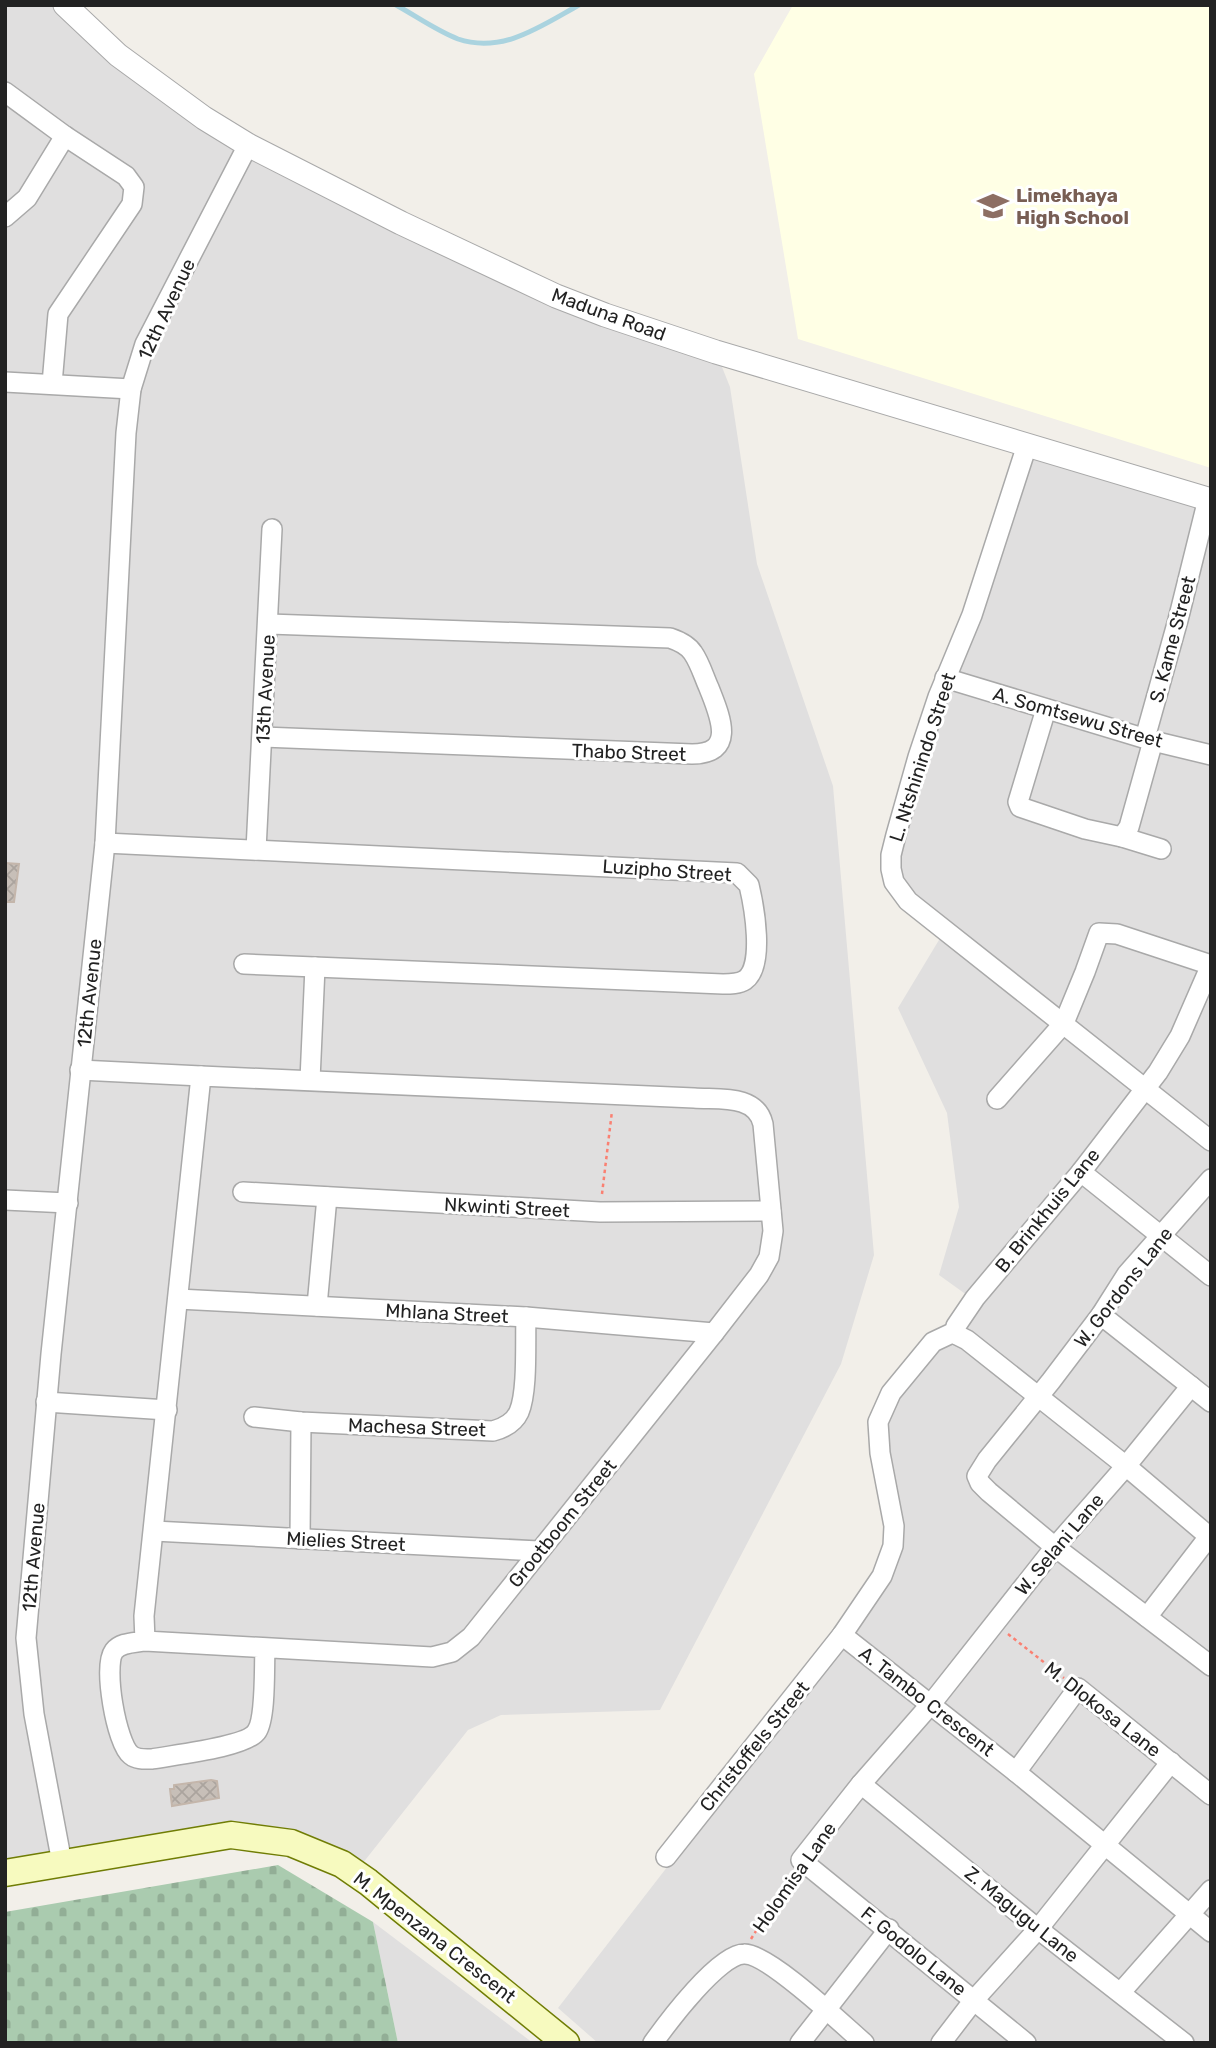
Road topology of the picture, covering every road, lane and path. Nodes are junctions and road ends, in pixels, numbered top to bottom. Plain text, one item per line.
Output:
1 (65, 5) edge
2 (5, 92) edge
3 (65, 136) junction
4 (248, 145) junction
5 (5, 217) edge
6 (5, 382) edge
7 (52, 384) junction
8 (131, 389) junction
9 (1027, 444) junction
10 (1209, 499) edge
11 (272, 529) dead end
12 (269, 624) junction
13 (945, 678) junction
14 (1046, 709) junction
15 (263, 737) junction
16 (1149, 739) junction
17 (1211, 755) edge
18 (1122, 837) junction
19 (105, 843) junction
20 (1161, 849) dead end
21 (256, 850) junction
22 (244, 964) dead end
23 (1211, 965) edge
24 (315, 967) junction
25 (1064, 1023) junction
26 (80, 1070) junction
27 (201, 1076) junction
28 (310, 1080) junction
29 (1144, 1088) junction
30 (614, 1096) junction
31 (997, 1099) dead end
32 (1211, 1141) edge
33 (1082, 1172) junction
34 (1211, 1179) edge
35 (243, 1192) dead end
36 (327, 1197) junction
37 (5, 1200) edge
38 (68, 1203) junction
39 (771, 1211) junction
40 (600, 1212) junction
41 (1161, 1235) junction
42 (1211, 1276) edge
43 (178, 1299) junction
44 (317, 1306) junction
45 (1101, 1315) junction
46 (526, 1317) junction
47 (714, 1333) junction
48 (955, 1334) junction
49 (1191, 1386) junction
50 (1038, 1397) junction
51 (46, 1402) junction
52 (1211, 1402) edge
53 (167, 1410) junction
54 (254, 1417) dead end
55 (301, 1422) junction
56 (1125, 1466) junction
57 (154, 1531) junction
58 (1210, 1536) edge
59 (300, 1539) junction
60 (1055, 1547) junction
61 (539, 1551) junction
62 (1147, 1617) junction
63 (994, 1623) junction
64 (842, 1635) junction
65 (145, 1642) junction
66 (265, 1649) junction
67 (1211, 1666) edge
68 (1078, 1688) junction
69 (931, 1704) junction
70 (1171, 1762) junction
71 (1016, 1772) junction
72 (861, 1784) junction
73 (1211, 1795) edge
74 (1103, 1844) junction
75 (666, 1857) dead end
76 (801, 1860) junction
77 (62, 1863) junction
78 (5, 1873) edge
79 (1211, 1890) edge
80 (1190, 1914) junction
81 (889, 1929) junction
82 (1038, 1929) junction
83 (1211, 1931) edge
84 (742, 1953) junction
85 (1121, 1992) junction
86 (974, 2000) junction
87 (826, 2011) junction
88 (566, 2043) edge
89 (653, 2043) edge
90 (800, 2043) edge
91 (864, 2043) edge
92 (941, 2043) edge
93 (1026, 2043) edge
94 (1184, 2043) edge

1 - 4 street, Maduna Road
2 - 3 street
3 - 5 street
3 - 7 street
4 - 8 street, 12th Avenue
4 - 9 street, Maduna Road
6 - 7 street
7 - 8 street
8 - 19 street, 12th Avenue
9 - 10 street, Maduna Road
9 - 13 street, L. Ntshinindo Street
10 - 16 street, S. Kame Street
11 - 12 street, 13th Avenue
12 - 15 street, 13th Avenue
12 - 15 street, Thabo Street
13 - 14 street, A. Somtsewu Street
13 - 25 street, L. Ntshinindo Street
14 - 16 street, A. Somtsewu Street
14 - 18 street
15 - 21 street, 13th Avenue
16 - 17 street, A. Somtsewu Street
16 - 18 street, S. Kame Street
18 - 20 street
19 - 21 street, Luzipho Street
19 - 26 street, 12th Avenue
21 - 24 street, Luzipho Street
22 - 24 street, Luzipho Street
23 - 25 street
23 - 29 street, B. Brinkhuis Lane
24 - 28 street
25 - 29 street, L. Ntshinindo Street
25 - 31 street
26 - 27 street, Grootboom Street
26 - 38 street, 12th Avenue
27 - 28 street, Grootboom Street
27 - 43 street
28 - 30 street, Grootboom Street
29 - 32 street, L. Ntshinindo Street
29 - 33 street, B. Brinkhuis Lane
30 - 39 street, Grootboom Street
30 - 40 path
33 - 41 street
33 - 48 street, B. Brinkhuis Lane
34 - 41 street, W. Gordons Lane
35 - 36 street, Nkwinti Street
36 - 40 street, Nkwinti Street
36 - 44 street
37 - 38 street
38 - 51 street, 12th Avenue
39 - 40 street, Nkwinti Street
39 - 47 street, Grootboom Street
41 - 42 street
41 - 45 street, W. Gordons Lane
43 - 44 street, Mhlana Street
43 - 53 street
44 - 46 street, Mhlana Street
45 - 49 street
45 - 50 street, W. Gordons Lane
46 - 47 street, Mhlana Street
46 - 55 street, Machesa Street
47 - 61 street, Grootboom Street
48 - 50 street
48 - 64 street, A. Tambo Crescent
49 - 52 street
49 - 56 street, W. Selani Lane
50 - 56 street
50 - 60 street, W. Gordons Lane
51 - 53 street
51 - 77 street, 12th Avenue
53 - 57 street
54 - 55 street, Machesa Street
55 - 59 street
56 - 58 street
56 - 60 street, W. Selani Lane
57 - 59 street, Mielies Street
57 - 65 street
58 - 62 street
59 - 61 street, Mielies Street
60 - 62 street
60 - 63 street, W. Selani Lane
61 - 66 street, Grootboom Street
62 - 67 street
63 - 68 path, M. Dlokosa Lane
63 - 69 street, W. Selani Lane
64 - 69 street, A. Tambo Crescent
64 - 75 street, Christoffels Street
65 - 66 street, Grootboom Street
65 - 66 street
68 - 70 street, M. Dlokosa Lane
68 - 71 street
69 - 71 street, A. Tambo Crescent
69 - 72 street, Holomisa Lane
70 - 73 street, M. Dlokosa Lane
70 - 74 street
71 - 74 street, A. Tambo Crescent
72 - 76 street, Holomisa Lane
72 - 82 street, Z. Magugu Lane
74 - 80 street, A. Tambo Crescent
74 - 82 street
76 - 81 street, F. Godolo Lane
76 - 84 path, Holomisa Lane
77 - 78 main road, M. Mpenzana Crescent
77 - 88 main road, M. Mpenzana Crescent
79 - 80 street
80 - 83 street, A. Tambo Crescent
80 - 85 street
81 - 86 street, F. Godolo Lane
81 - 87 street
82 - 85 street, Z. Magugu Lane
82 - 86 street
84 - 87 street
84 - 89 street, Holomisa Lane
85 - 94 street, Z. Magugu Lane
86 - 92 street
86 - 93 street, F. Godolo Lane
87 - 90 street
87 - 91 street

